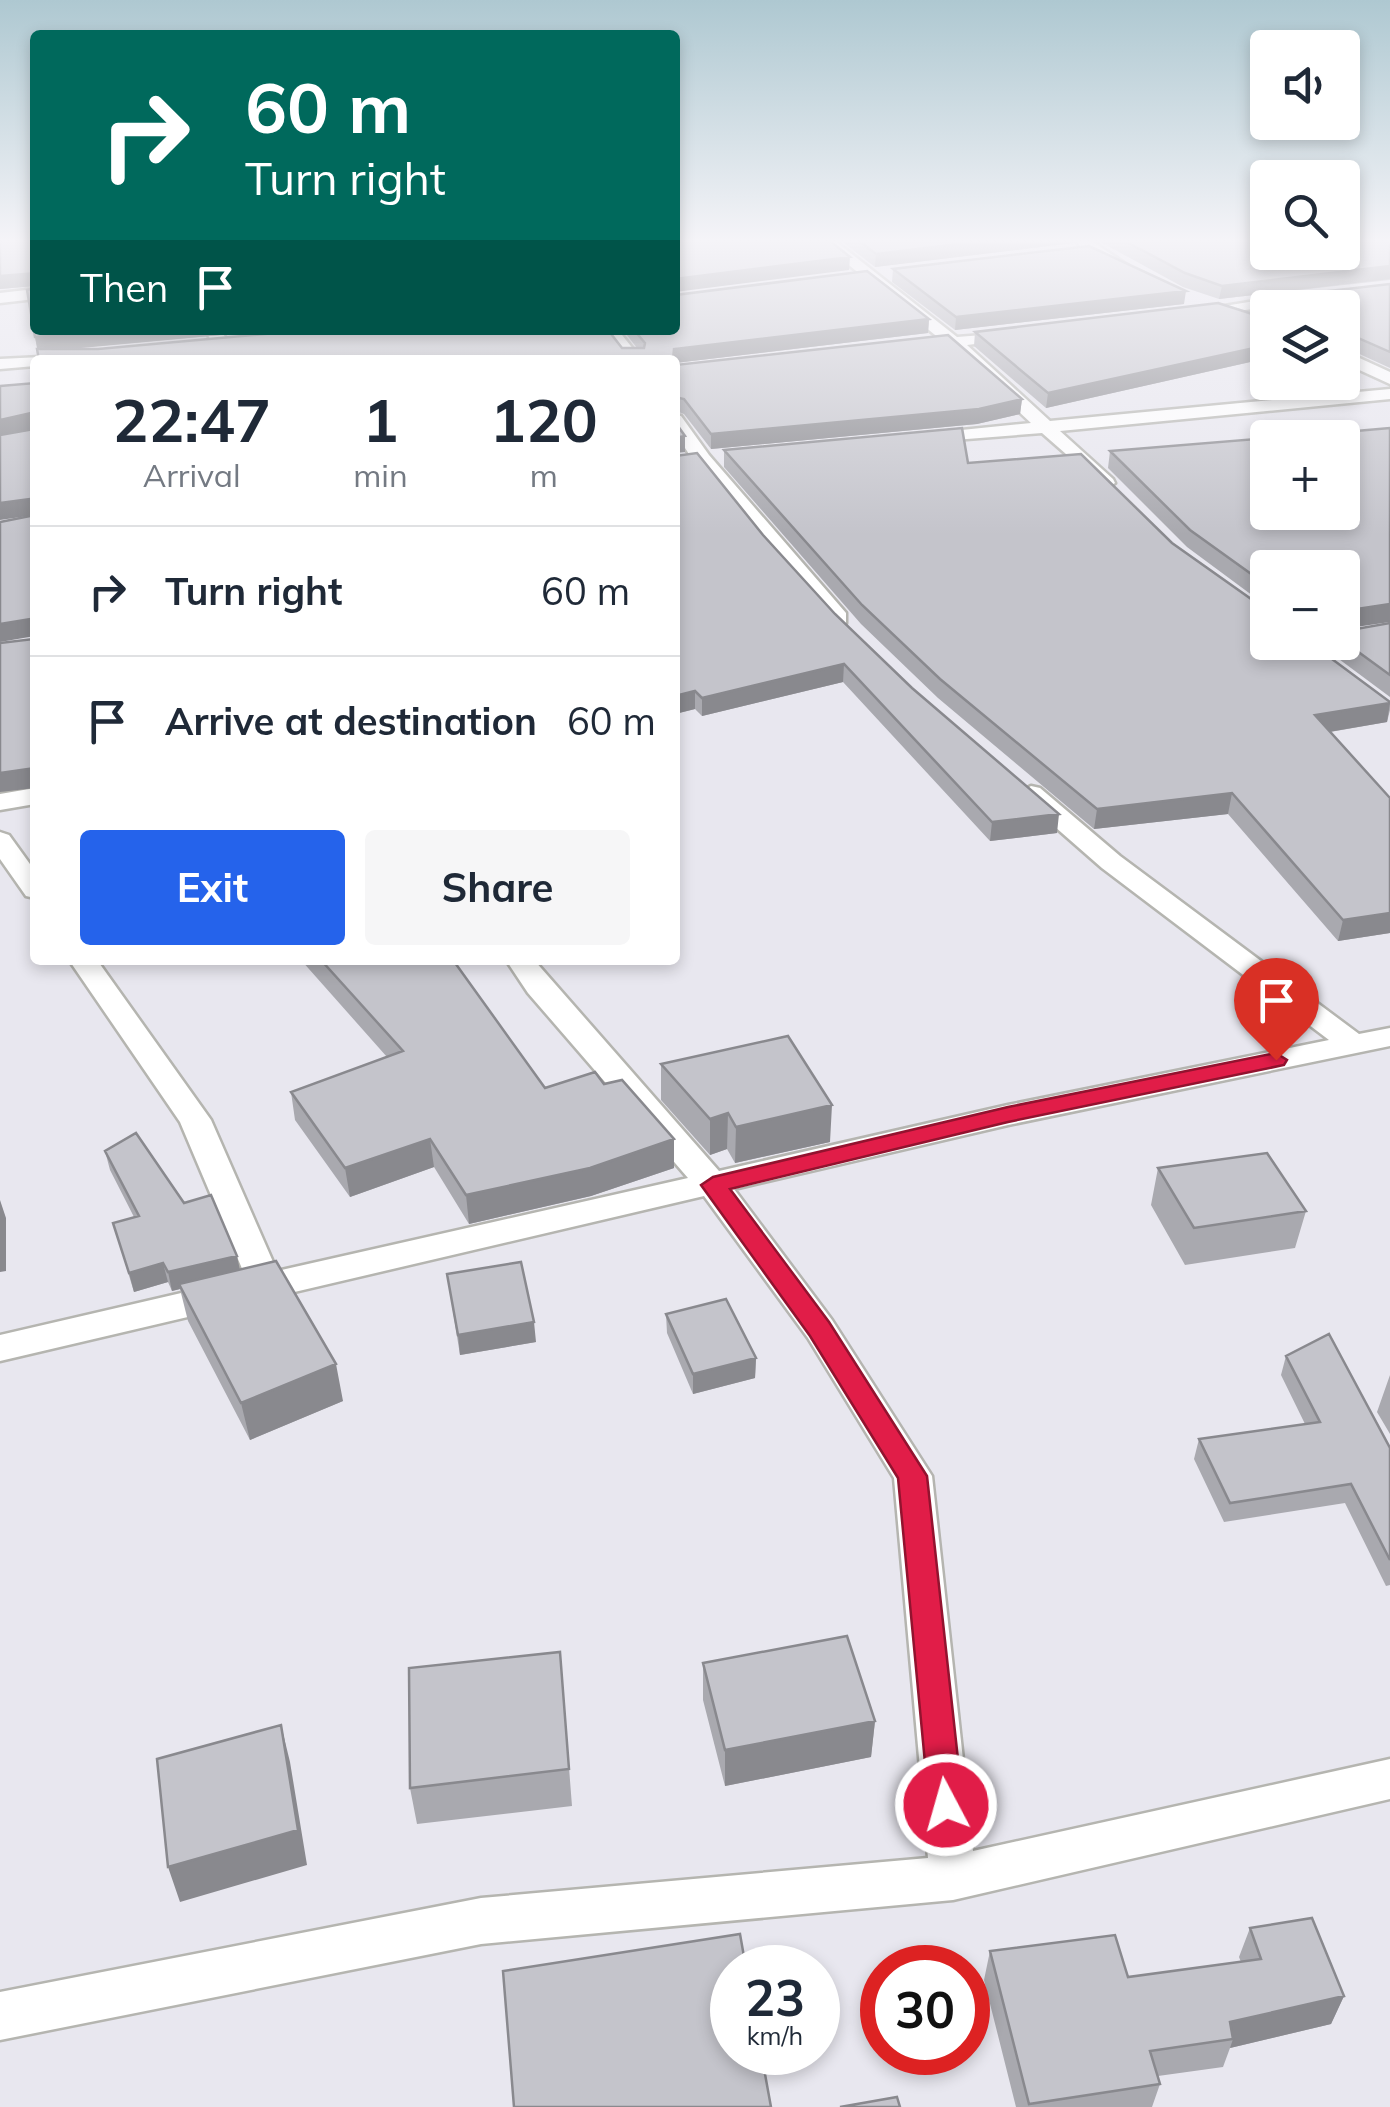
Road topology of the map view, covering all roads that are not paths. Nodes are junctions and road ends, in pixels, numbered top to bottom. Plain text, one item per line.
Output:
1 (950, 338) edge
2 (985, 338) edge
3 (954, 342) junction
4 (227, 344) edge
5 (204, 346) edge
6 (898, 348) edge
7 (30, 361) edge
8 (0, 364) edge
9 (1360, 364) edge
10 (1390, 379) edge
11 (1390, 394) edge
12 (680, 425) edge
13 (1049, 426) junction
14 (903, 441) edge
15 (711, 458) junction
16 (680, 461) edge
17 (1126, 503) edge
18 (855, 638) edge
19 (1010, 776) edge
20 (30, 797) edge
21 (0, 802) edge
22 (0, 840) edge
23 (30, 883) edge
24 (87, 965) edge
25 (523, 965) edge
26 (1390, 1037) edge
27 (1353, 1044) junction
28 (713, 1185) junction
29 (268, 1287) junction
30 (0, 1348) edge
31 (1390, 1779) edge
32 (953, 1878) junction
33 (0, 2016) edge

1 - 3 street
2 - 3 street
3 - 6 street
3 - 13 street
4 - 5 street
7 - 8 street
9 - 10 street
11 - 13 street
12 - 15 street
13 - 14 street
13 - 17 street
15 - 16 street
15 - 18 street
19 - 27 street
20 - 21 street
22 - 23 street
24 - 29 street
25 - 28 street
26 - 27 street
27 - 28 street
28 - 29 street
28 - 32 street
29 - 30 street
31 - 32 street
32 - 33 street

